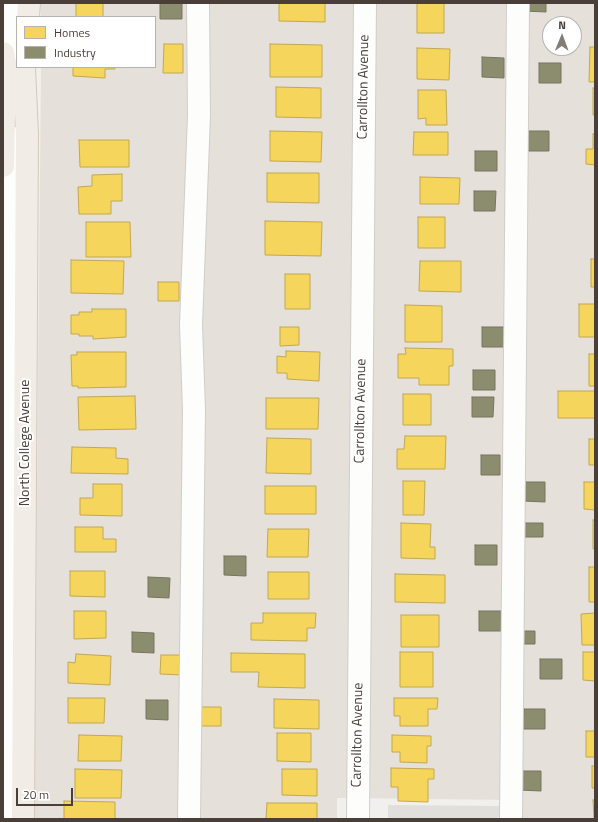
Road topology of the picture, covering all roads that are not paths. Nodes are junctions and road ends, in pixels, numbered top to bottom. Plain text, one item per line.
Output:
1 (15, 3) edge
2 (29, 3) edge
3 (198, 3) edge
4 (365, 3) edge
5 (518, 3) edge
6 (28, 16) edge
7 (3, 53) edge
8 (24, 68) edge
9 (3, 166) edge
10 (10, 819) edge
11 (23, 819) edge
12 (189, 819) edge
13 (358, 819) edge
14 (511, 819) edge

1 - 10 street, North College Avenue
2 - 6 main road
3 - 12 street
4 - 13 street, Carrollton Avenue
5 - 14 street
7 - 9 main road
8 - 11 main road, North College Avenue

